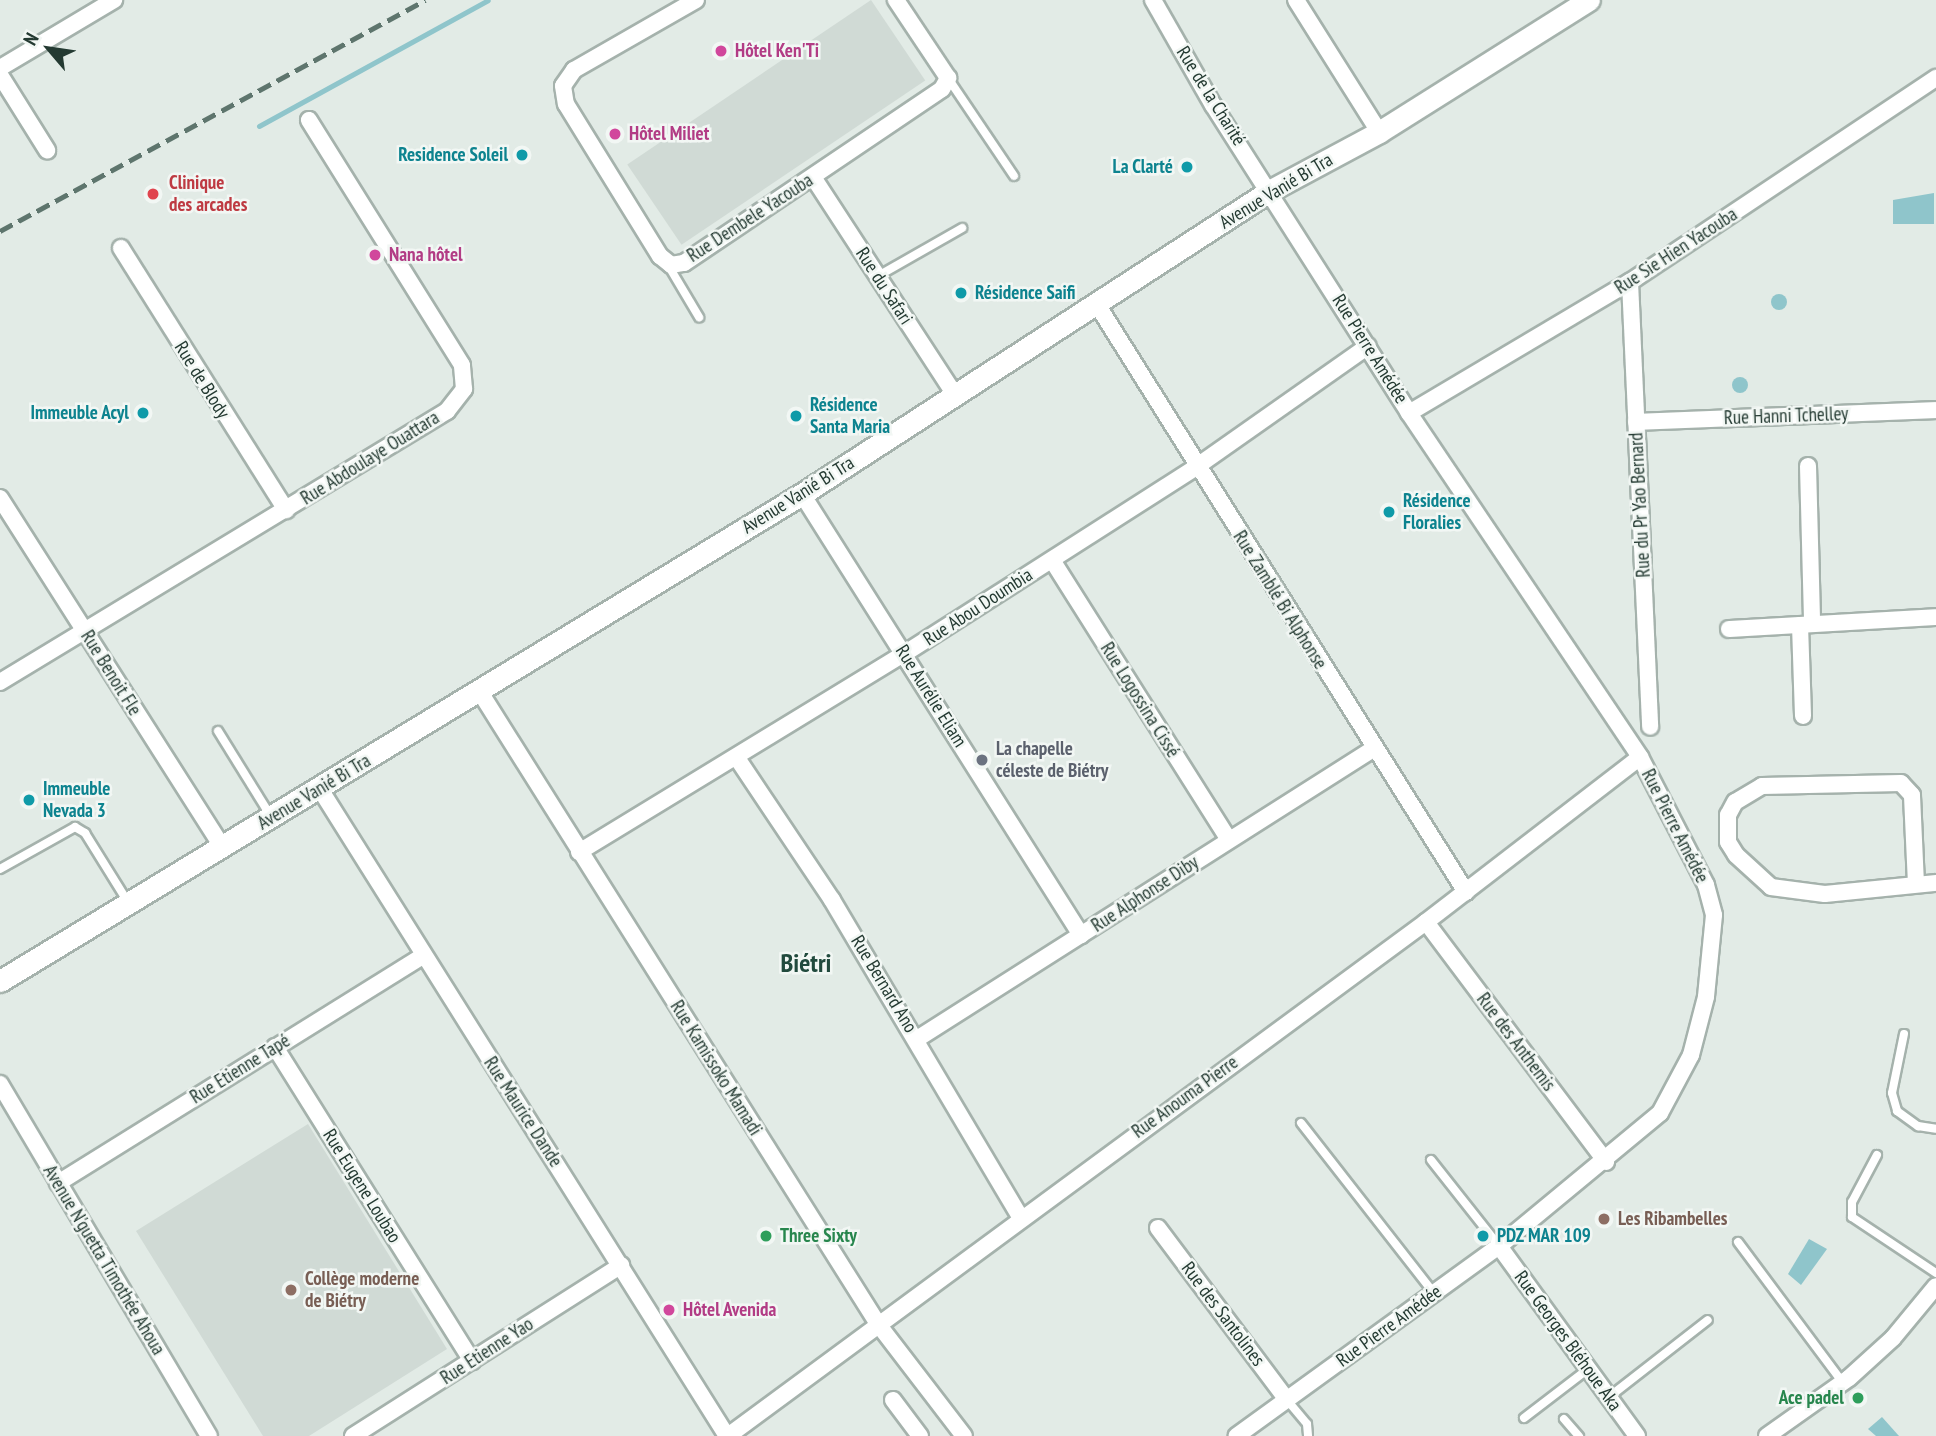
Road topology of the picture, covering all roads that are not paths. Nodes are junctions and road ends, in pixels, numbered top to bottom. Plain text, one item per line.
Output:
1 (114, 0) edge
2 (696, 0) edge
3 (896, 0) edge
4 (1153, 0) edge
5 (1296, 0) edge
6 (1589, 0) edge
7 (0, 68) edge
8 (0, 75) edge
9 (948, 78) junction
10 (1936, 78) edge
11 (309, 120) dead end
12 (1379, 132) junction
13 (47, 150) dead end
14 (1014, 176) dead end
15 (813, 177) junction
16 (1271, 190) junction
17 (962, 228) dead end
18 (121, 248) dead end
19 (666, 262) junction
20 (878, 276) junction
21 (1630, 282) junction
22 (1098, 306) junction
23 (699, 317) dead end
24 (1368, 346) junction
25 (955, 395) junction
26 (1936, 410) edge
27 (1409, 413) junction
28 (1636, 422) junction
29 (1808, 466) dead end
30 (1196, 467) junction
31 (802, 494) junction
32 (0, 498) edge
33 (286, 510) junction
34 (1052, 560) junction
35 (1936, 617) edge
36 (1806, 624) junction
37 (83, 629) junction
38 (1728, 629) dead end
39 (904, 654) junction
40 (0, 682) edge
41 (480, 692) junction
42 (1803, 716) dead end
43 (1650, 727) dead end
44 (218, 731) dead end
45 (1373, 749) junction
46 (1640, 757) junction
47 (737, 758) junction
48 (320, 789) junction
49 (272, 818) junction
50 (1229, 840) junction
51 (222, 847) junction
52 (579, 852) junction
53 (0, 869) edge
54 (1936, 883) edge
55 (1916, 884) junction
56 (1466, 892) junction
57 (129, 903) junction
58 (1426, 922) junction
59 (1081, 935) junction
60 (423, 956) junction
61 (0, 981) edge
62 (1904, 1034) dead end
63 (918, 1039) junction
64 (275, 1047) junction
65 (0, 1084) edge
66 (1301, 1123) dead end
67 (1936, 1129) edge
68 (1877, 1155) dead end
69 (1431, 1160) dead end
70 (1606, 1162) junction
71 (58, 1183) junction
72 (1020, 1217) junction
73 (1158, 1228) dead end
74 (1738, 1242) dead end
75 (1499, 1246) junction
76 (621, 1265) junction
77 (1936, 1273) edge
78 (1936, 1286) edge
79 (1434, 1293) junction
80 (1709, 1321) dead end
81 (878, 1324) junction
82 (472, 1361) junction
83 (1588, 1368) junction
84 (1843, 1383) junction
85 (1609, 1397) junction
86 (893, 1400) dead end
87 (1287, 1400) junction
88 (1524, 1418) dead end
89 (1564, 1419) dead end
90 (915, 1434) edge
91 (209, 1436) edge
92 (353, 1436) edge
93 (727, 1436) edge
94 (964, 1436) edge
95 (1237, 1436) edge
96 (1308, 1436) edge
97 (1579, 1436) edge
98 (1636, 1436) edge
99 (1767, 1436) edge

1 - 7 street
2 - 19 street, Rue Dembele Yacouba
3 - 9 street
4 - 16 street, Rue de la Charité
5 - 12 street
6 - 12 street, Avenue Vanié Bi Tra
8 - 13 street
9 - 14 lane
9 - 15 street, Rue Dembele Yacouba
10 - 21 street, Rue Sie Hien Yacouba
11 - 33 street, Rue Abdoulaye Ouattara
12 - 16 street, Avenue Vanié Bi Tra
15 - 19 street, Rue Dembele Yacouba
15 - 20 street, Rue du Safari
16 - 22 street, Avenue Vanié Bi Tra
16 - 24 street, Rue Pierre Amédée
17 - 20 lane
18 - 33 street, Rue de Blody
19 - 23 lane
20 - 25 street, Rue du Safari
21 - 27 street, Rue Sie Hien Yacouba
21 - 28 street, Rue du Pr Yao Bernard
22 - 25 street, Avenue Vanié Bi Tra
22 - 30 street, Rue Zamblé Bi Alphonse
24 - 27 street, Rue Pierre Amédée
24 - 30 street, Rue Abou Doumbia
25 - 31 street, Avenue Vanié Bi Tra
26 - 28 street, Rue Hanni Tchelley
27 - 46 street, Rue Pierre Amédée
28 - 43 street, Rue du Pr Yao Bernard
29 - 36 street
30 - 34 street, Rue Abou Doumbia
30 - 45 street, Rue Zamblé Bi Alphonse
31 - 39 street, Rue Aurélie Eliam
31 - 41 street, Avenue Vanié Bi Tra
32 - 37 street, Rue Benoit Fle
33 - 37 street, Rue Abdoulaye Ouattara
34 - 39 street, Rue Abou Doumbia
34 - 50 street, Rue Logossina Cissé
35 - 36 street
36 - 38 street
36 - 42 street
37 - 40 street, Rue Abdoulaye Ouattara
37 - 51 street, Rue Benoit Fle
39 - 47 street, Rue Abou Doumbia
39 - 59 street, Rue Aurélie Eliam
41 - 48 street, Avenue Vanié Bi Tra
41 - 52 street, Rue Kamissoko Mamadi
44 - 49 lane
45 - 50 street, Rue Alphonse Diby
45 - 56 street, Rue Zamblé Bi Alphonse
46 - 56 street, Rue Anouma Pierre
46 - 70 street, Rue Pierre Amédée
47 - 52 street, Rue Abou Doumbia
47 - 63 street, Rue Bernard Ano
48 - 49 street, Avenue Vanié Bi Tra
48 - 60 street, Rue Maurice Dande
49 - 51 street, Avenue Vanié Bi Tra
50 - 59 street, Rue Alphonse Diby
51 - 57 street, Avenue Vanié Bi Tra
52 - 81 street, Rue Kamissoko Mamadi
53 - 57 lane
54 - 55 street
55 - 55 street
56 - 58 street, Rue Anouma Pierre
57 - 61 street, Avenue Vanié Bi Tra
58 - 70 street, Rue des Anthemis
58 - 72 street, Rue Anouma Pierre
59 - 63 street, Rue Alphonse Diby
60 - 64 street, Rue Etienne Tapé
60 - 76 street, Rue Maurice Dande
62 - 67 lane
63 - 72 street, Rue Bernard Ano
64 - 71 street, Rue Etienne Tapé
64 - 82 street, Rue Eugene Loubao
65 - 71 street, Avenue N'guetta Timothée Ahoua
66 - 79 lane
68 - 77 lane
69 - 75 lane
70 - 75 street, Rue Pierre Amédée
71 - 91 street, Avenue N'guetta Timothée Ahoua
72 - 81 street, Rue Anouma Pierre
73 - 87 street, Rue des Santolines
74 - 84 lane
75 - 79 street, Rue Pierre Amédée
75 - 83 street, Rue Georges Bléhoue Aka
76 - 82 street, Rue Etienne Yao
76 - 93 street, Rue Maurice Dande
78 - 84 street
79 - 87 street, Rue Pierre Amédée
80 - 85 lane
81 - 93 street, Rue Anouma Pierre
81 - 94 street, Rue Kamissoko Mamadi
82 - 92 street, Rue Etienne Yao
83 - 85 street, Rue Georges Bléhoue Aka
83 - 88 lane
84 - 99 street
85 - 98 street, Rue Georges Bléhoue Aka
86 - 90 street
87 - 95 street, Rue Pierre Amédée
87 - 96 lane
89 - 97 lane

